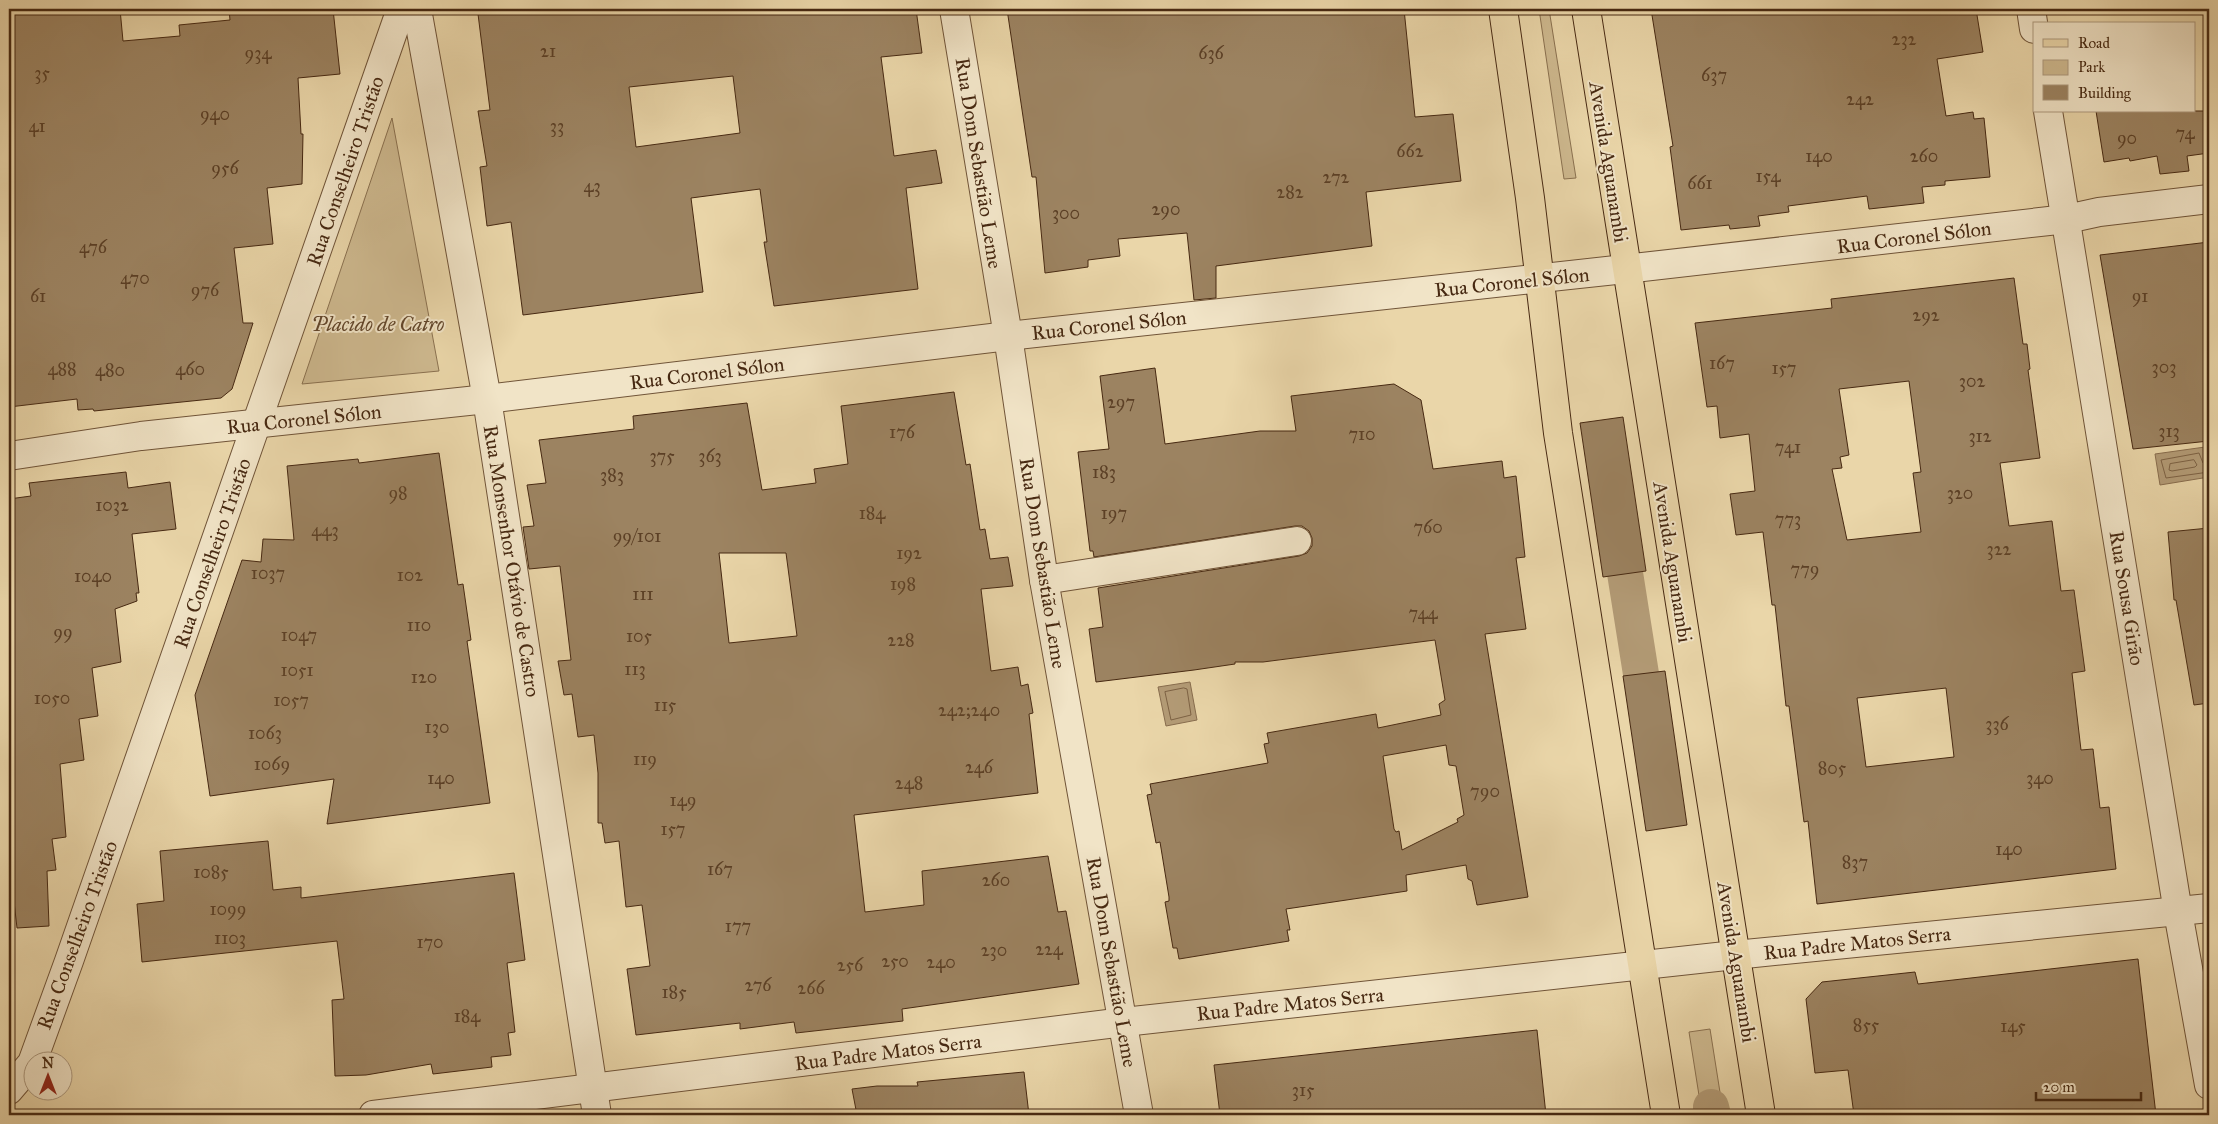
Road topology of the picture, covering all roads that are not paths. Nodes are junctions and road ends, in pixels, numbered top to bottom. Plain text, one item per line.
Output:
1 (401, 9) edge
2 (417, 9) edge
3 (954, 9) edge
4 (1503, 9) edge
5 (1586, 9) edge
6 (2031, 9) edge
7 (2033, 22) edge
8 (2048, 112) edge
9 (2209, 199) edge
10 (2066, 219) junction
11 (1626, 269) junction
12 (1539, 279) junction
13 (1008, 336) junction
14 (487, 399) junction
15 (257, 424) junction
16 (9, 456) edge
17 (1297, 541) dead end
18 (1044, 580) junction
19 (2209, 908) edge
20 (2178, 912) junction
21 (1735, 955) junction
22 (1642, 965) junction
23 (1124, 1022) junction
24 (2209, 1085) edge
25 (9, 1090) edge
26 (595, 1102) edge
27 (373, 1115) edge
28 (1139, 1115) edge
29 (1666, 1115) edge
30 (1761, 1115) edge

1 - 15 street, Rua Conselheiro Tristão
2 - 14 street, Rua Monsenhor Otávio de Castro
3 - 13 street, Rua Dom Sebastião Leme
4 - 12 main road
5 - 11 main road, Avenida Aguanambi
6 - 7 street
8 - 10 street, Rua Sousa Girão
9 - 10 street, Rua Coronel Sólon
10 - 11 street, Rua Coronel Sólon
10 - 20 street, Rua Sousa Girão
11 - 12 street, Rua Coronel Sólon
11 - 21 main road, Avenida Aguanambi
12 - 13 street, Rua Coronel Sólon
12 - 22 main road
13 - 14 street, Rua Coronel Sólon
13 - 18 street, Rua Dom Sebastião Leme
14 - 15 street, Rua Coronel Sólon
14 - 26 street, Rua Monsenhor Otávio de Castro
15 - 16 street, Rua Coronel Sólon
15 - 25 street, Rua Conselheiro Tristão
17 - 18 street
18 - 23 street, Rua Dom Sebastião Leme
19 - 20 street, Rua Padre Matos Serra
20 - 21 street, Rua Padre Matos Serra
20 - 24 street, Rua Sousa Girão
21 - 22 street, Rua Padre Matos Serra
21 - 30 main road, Avenida Aguanambi
22 - 23 street, Rua Padre Matos Serra
22 - 29 main road
23 - 26 street, Rua Padre Matos Serra
23 - 28 street, Rua Dom Sebastião Leme
26 - 27 street, Rua Padre Matos Serra

